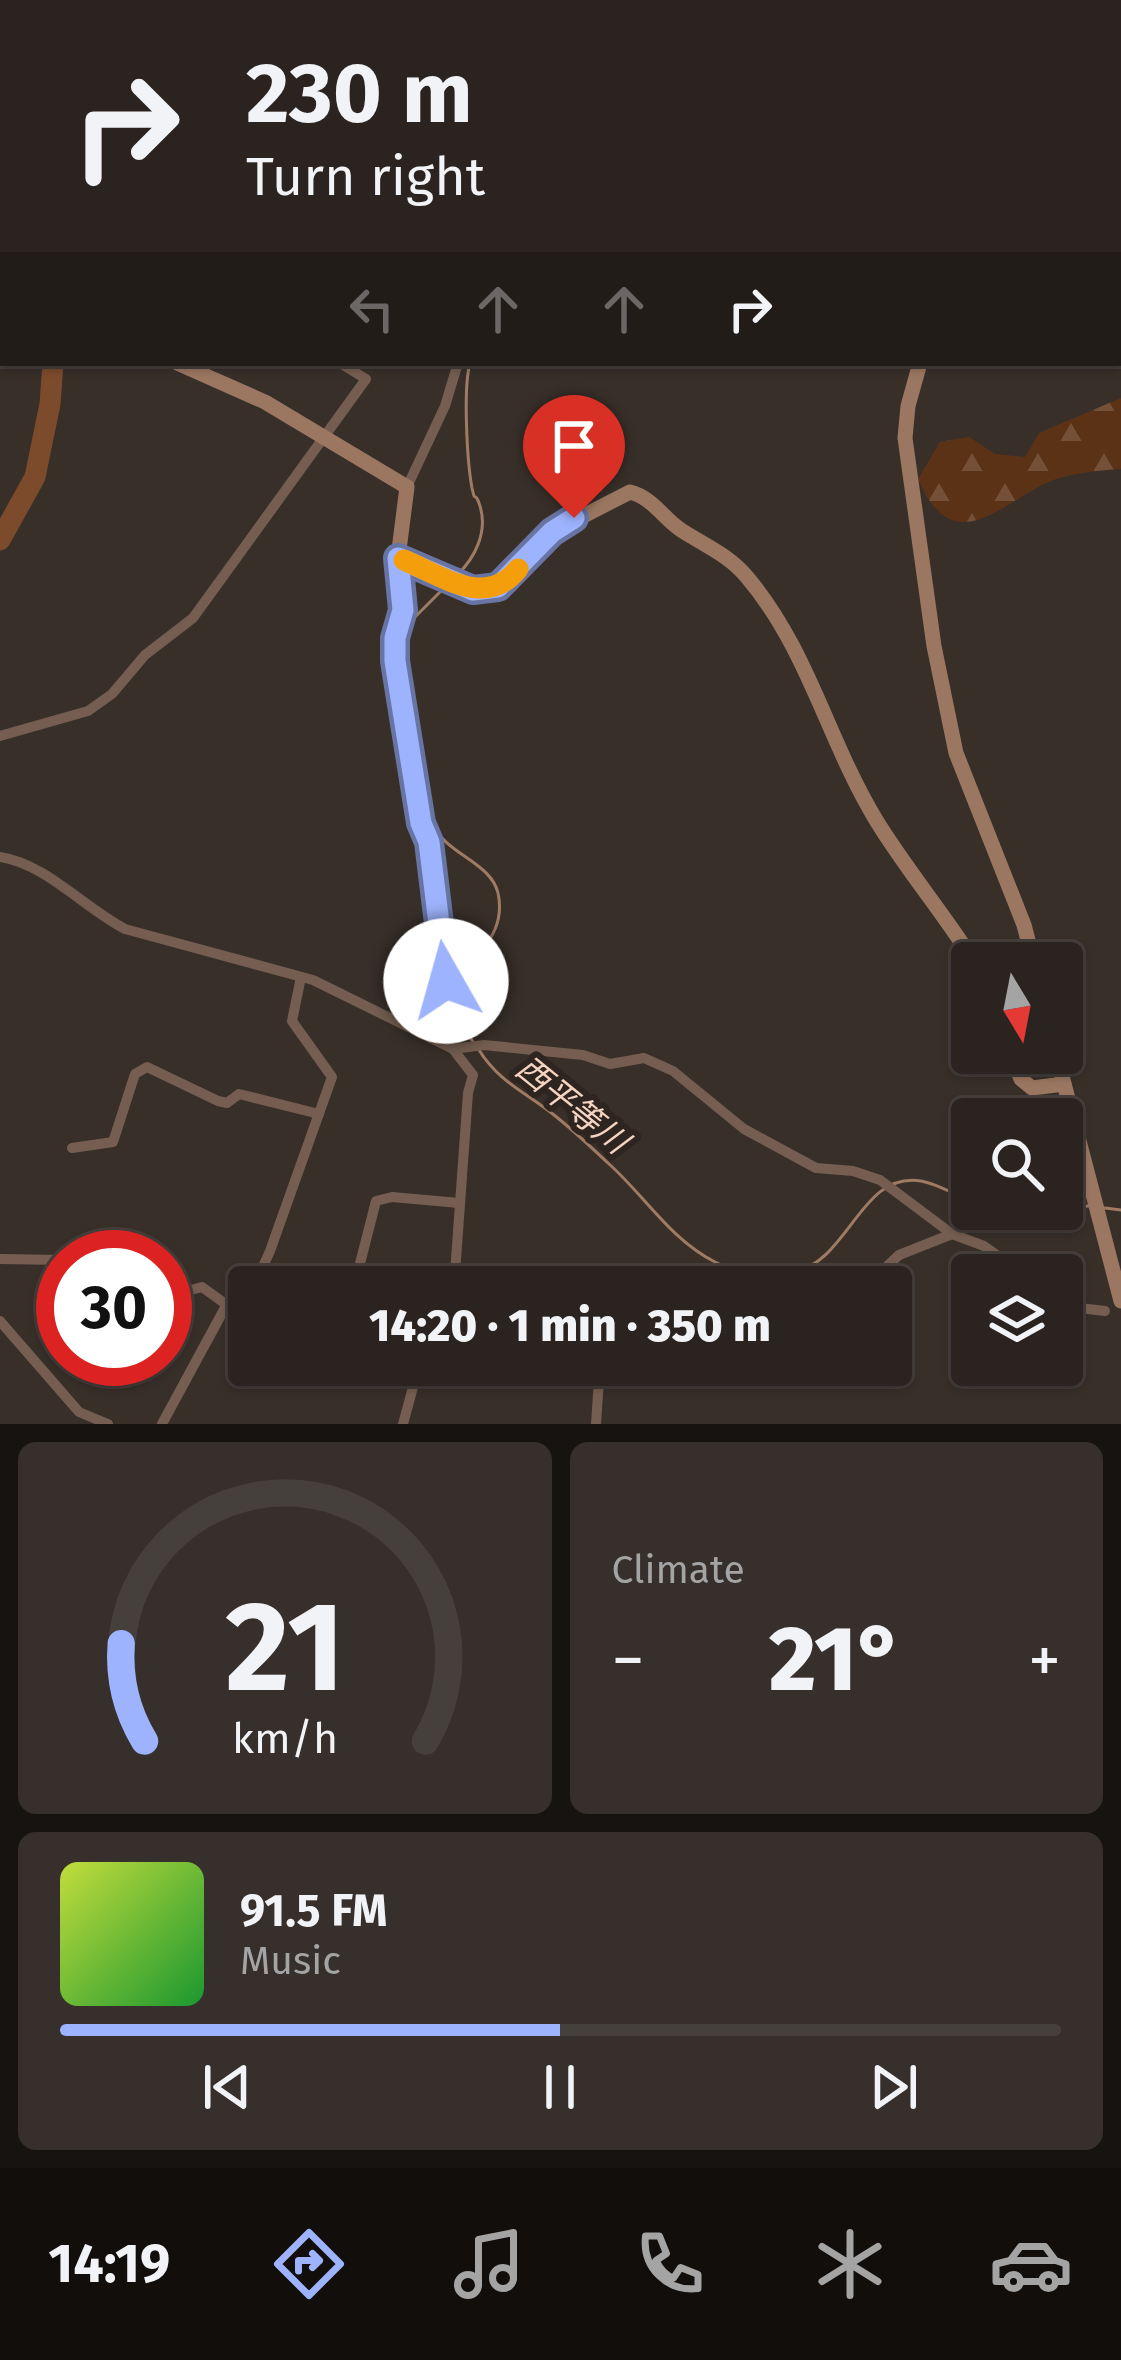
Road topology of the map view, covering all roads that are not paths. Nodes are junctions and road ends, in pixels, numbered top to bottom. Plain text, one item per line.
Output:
1 (184, 366) edge
2 (345, 366) edge
3 (457, 366) edge
4 (919, 366) edge
5 (325, 440) junction
6 (407, 487) junction
7 (398, 558) junction
8 (0, 736) edge
9 (0, 856) edge
10 (960, 942) edge
11 (1028, 942) edge
12 (301, 977) junction
13 (433, 1036) junction
14 (459, 1047) junction
15 (1019, 1074) edge
16 (1061, 1074) edge
17 (1064, 1084) junction
18 (319, 1114) junction
19 (73, 1148) dead end
20 (459, 1203) junction
21 (952, 1234) junction
22 (995, 1254) edge
23 (0, 1259) edge
24 (36, 1260) edge
25 (263, 1266) edge
26 (359, 1266) edge
27 (455, 1266) edge
28 (888, 1266) edge
29 (192, 1290) edge
30 (1121, 1300) edge
31 (228, 1301) edge
32 (1083, 1308) edge
33 (1105, 1310) dead end
34 (228, 1320) edge
35 (0, 1321) edge
36 (413, 1386) edge
37 (599, 1386) edge
38 (108, 1424) edge
39 (162, 1424) edge
40 (403, 1424) edge
41 (596, 1424) edge

1 - 5 street
2 - 5 street
3 - 6 street
4 - 11 street
5 - 6 street
5 - 8 street
6 - 7 street
7 - 10 street
7 - 13 street
9 - 12 street
12 - 13 street
12 - 18 street
13 - 14 street
14 - 20 street
14 - 21 street
15 - 17 street
16 - 17 street
17 - 30 street
18 - 19 street
18 - 25 street
20 - 26 street
20 - 27 street
21 - 22 street
21 - 28 street
23 - 24 street
29 - 31 street
32 - 33 street
34 - 39 street
35 - 38 street
36 - 40 street
37 - 41 street

